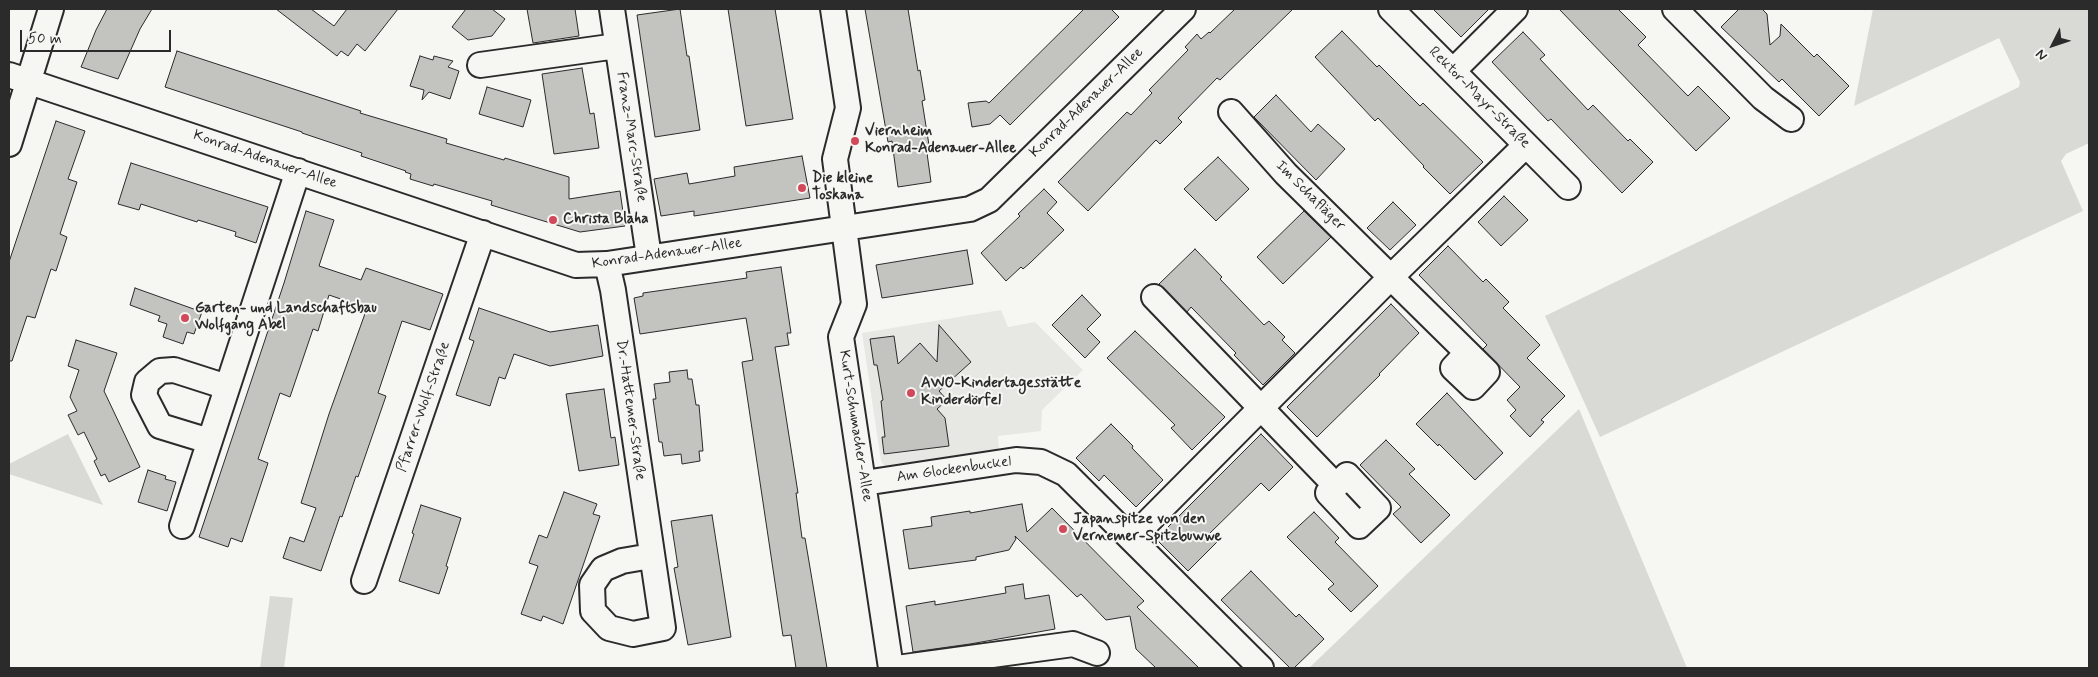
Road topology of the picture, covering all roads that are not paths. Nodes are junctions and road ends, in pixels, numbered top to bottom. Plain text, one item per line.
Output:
1 (51, 9) edge
2 (612, 9) edge
3 (833, 9) edge
4 (1183, 9) edge
5 (1391, 9) edge
6 (1515, 9) edge
7 (1675, 9) edge
8 (617, 46) junction
9 (480, 65) dead end
10 (1453, 71) junction
11 (19, 78) edge
12 (1231, 112) dead end
13 (1790, 119) dead end
14 (9, 144) edge
15 (1526, 145) junction
16 (298, 171) junction
17 (1568, 187) dead end
18 (844, 229) junction
19 (483, 233) junction
20 (650, 257) junction
21 (607, 264) junction
22 (1391, 277) junction
23 (1154, 297) dead end
24 (1467, 353) dead end
25 (227, 387) junction
26 (1262, 408) junction
27 (209, 441) junction
28 (864, 483) junction
29 (1336, 486) dead end
30 (182, 526) dead end
31 (1132, 538) junction
32 (651, 556) dead end
33 (364, 581) dead end
34 (1097, 653) dead end
35 (891, 668) edge
36 (897, 668) edge
37 (1260, 668) edge

1 - 11 street
2 - 8 street, Franz-Marc-Straße
3 - 18 street, Kurt-Schumacher-Allee
4 - 18 street, Konrad-Adenauer-Allee
5 - 10 street, Rektor-Mayr-Straße
6 - 10 street
7 - 13 street
8 - 9 street
8 - 20 street, Franz-Marc-Straße
10 - 15 street, Rektor-Mayr-Straße
11 - 14 street
11 - 16 street, Konrad-Adenauer-Allee
12 - 22 street, Im Schafläger
15 - 17 street, Rektor-Mayr-Straße
15 - 22 street
16 - 19 street, Konrad-Adenauer-Allee
16 - 25 street
18 - 20 street, Konrad-Adenauer-Allee
18 - 28 street, Kurt-Schumacher-Allee
19 - 21 street, Konrad-Adenauer-Allee
19 - 33 street, Pfarrer-Wolf-Straße
20 - 21 street, Konrad-Adenauer-Allee
21 - 32 street, Dr.-Hattemer-Straße
22 - 24 street, Im Schafläger
22 - 26 street
23 - 26 street
25 - 27 street
25 - 27 street
26 - 29 street
26 - 31 street
27 - 30 street
28 - 31 street, Am Glockenbuckel
28 - 35 street, Kurt-Schumacher-Allee
31 - 37 street, Am Glockenbuckel
34 - 36 street

